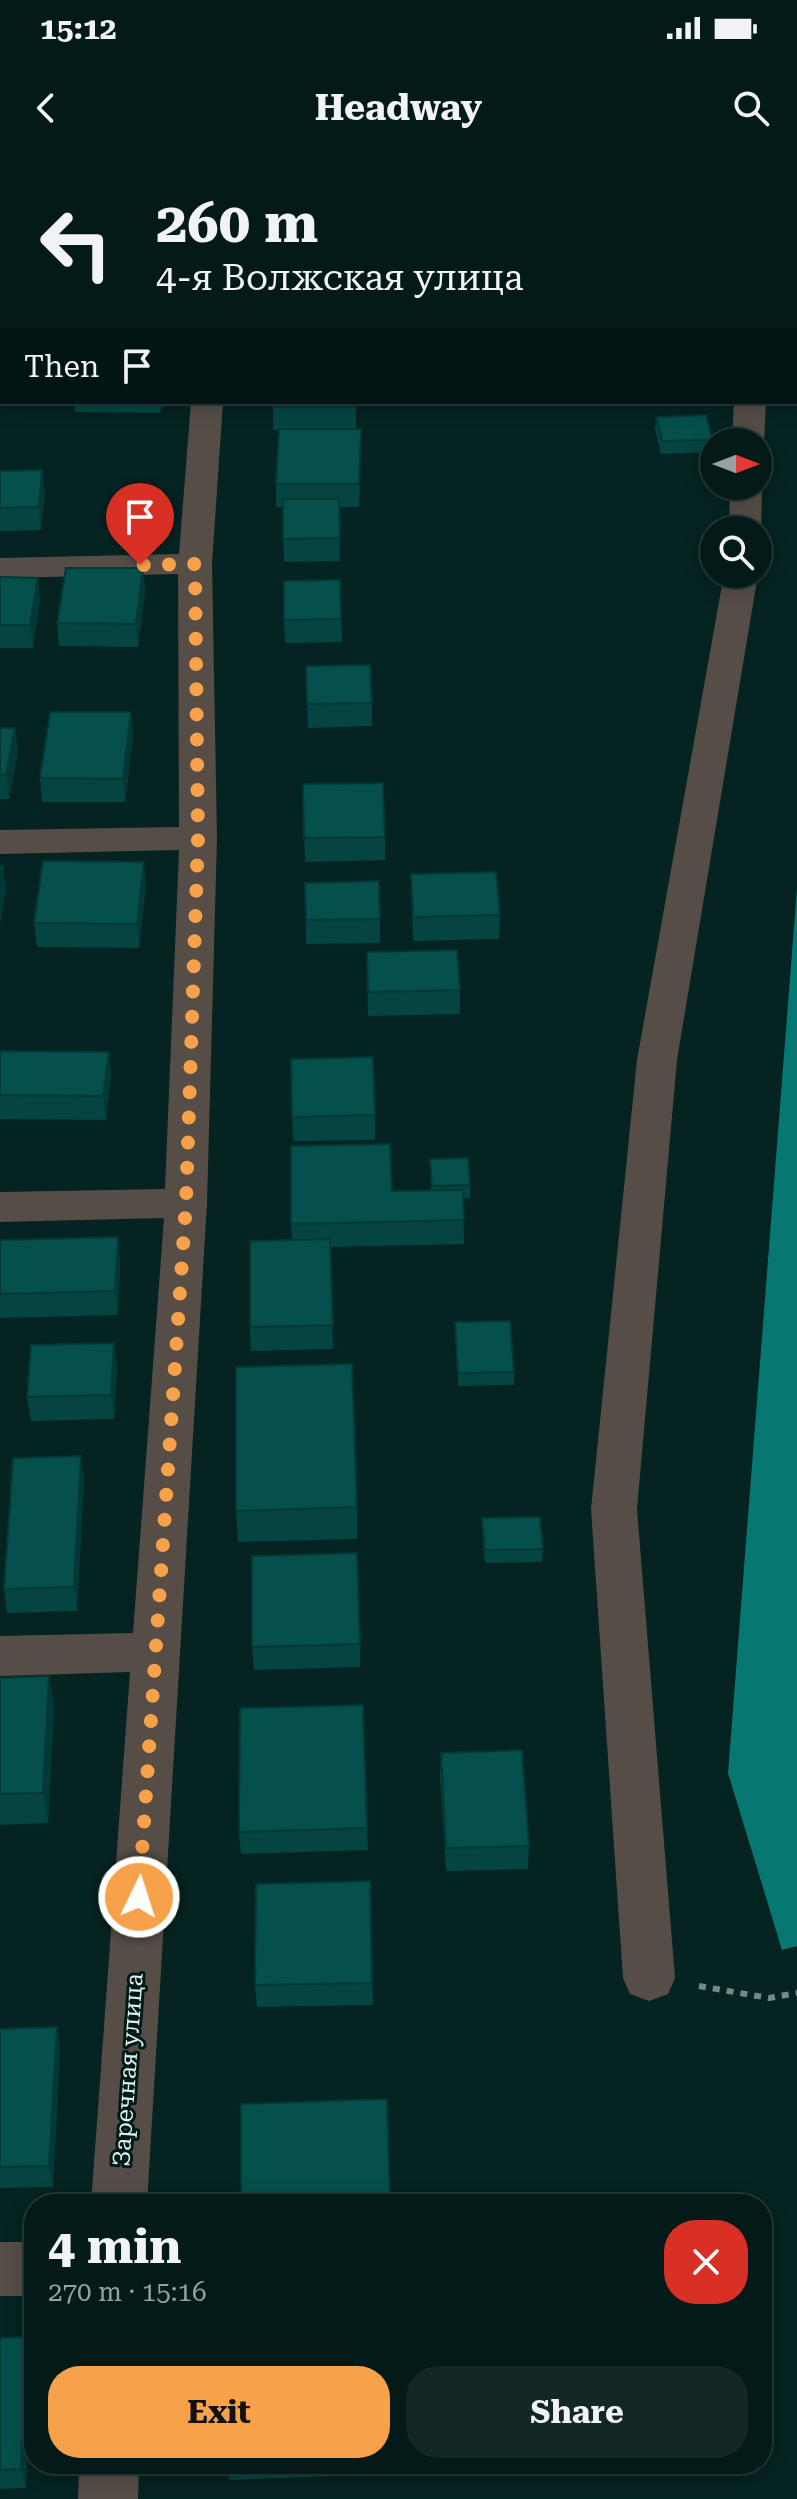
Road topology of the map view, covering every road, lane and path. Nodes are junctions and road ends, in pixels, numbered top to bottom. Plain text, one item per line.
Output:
1 (207, 404) edge
2 (750, 404) edge
3 (749, 428) edge
4 (195, 564) junction
5 (0, 568) edge
6 (739, 588) edge
7 (198, 838) junction
8 (0, 842) edge
9 (186, 1203) junction
10 (0, 1207) edge
11 (156, 1652) junction
12 (0, 1656) edge
13 (649, 1978) joint
14 (797, 1993) edge
15 (120, 2194) edge
16 (0, 2269) edge
17 (24, 2269) edge
18 (109, 2474) edge
19 (108, 2499) edge

1 - 4 street, Заречная улица
2 - 3 street
4 - 5 street
4 - 7 street, Заречная улица
6 - 13 street
7 - 8 street
7 - 9 street, Заречная улица
9 - 10 street
9 - 11 street, Заречная улица
11 - 12 street
11 - 15 street, Заречная улица
13 - 14 path
16 - 17 street
18 - 19 street

